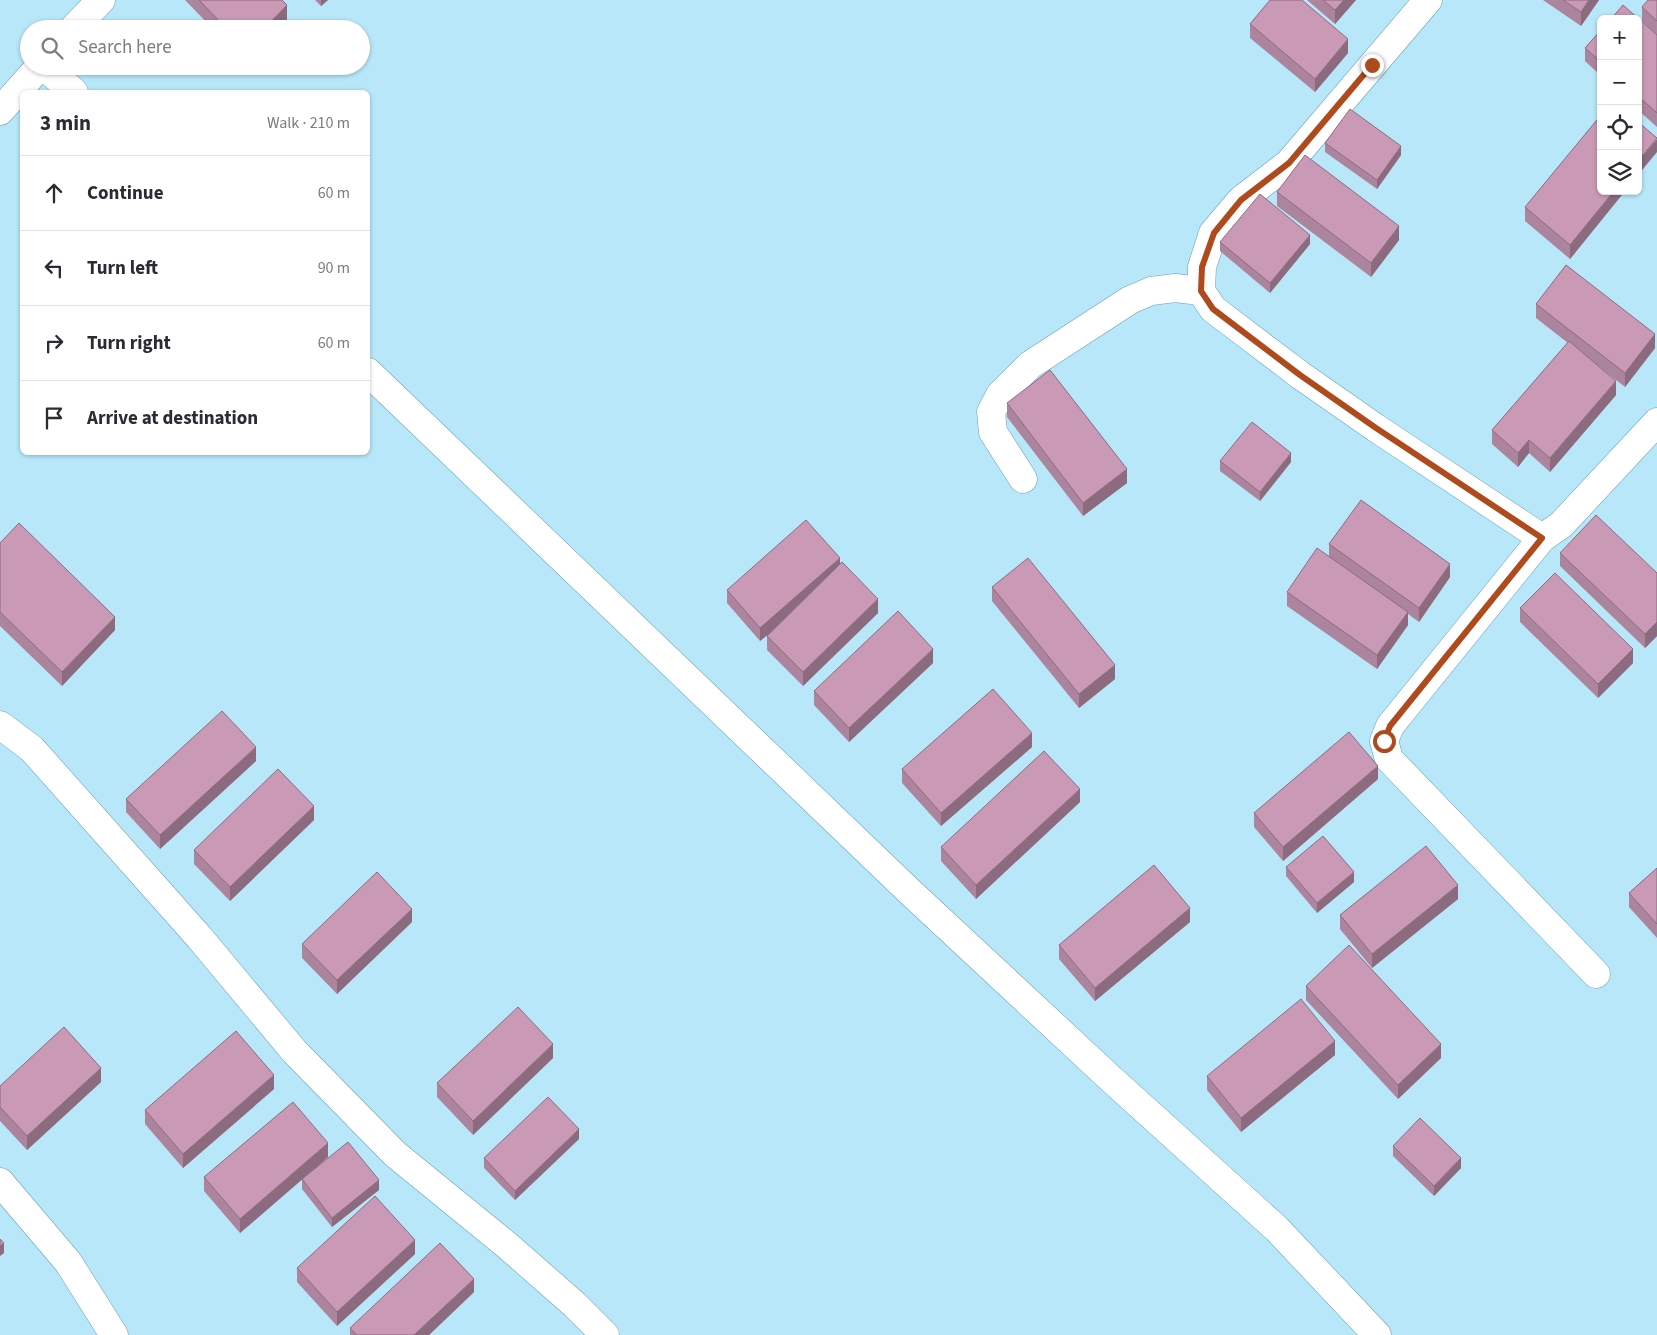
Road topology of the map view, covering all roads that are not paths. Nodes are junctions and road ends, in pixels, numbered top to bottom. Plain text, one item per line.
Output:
1 (101, 0) edge
2 (1428, 0) edge
3 (82, 20) edge
4 (34, 75) edge
5 (53, 75) edge
6 (72, 90) edge
7 (0, 111) edge
8 (1201, 291) junction
9 (370, 374) edge
10 (1657, 422) edge
11 (1023, 479) dead end
12 (1542, 538) junction
13 (0, 725) edge
14 (1596, 974) dead end
15 (0, 1182) edge
16 (114, 1335) edge
17 (605, 1335) edge
18 (1377, 1335) edge

1 - 3 street
2 - 8 street
4 - 7 street
5 - 6 street
8 - 11 street
8 - 12 street
9 - 18 street
10 - 12 street
12 - 14 street
13 - 17 street
15 - 16 street

